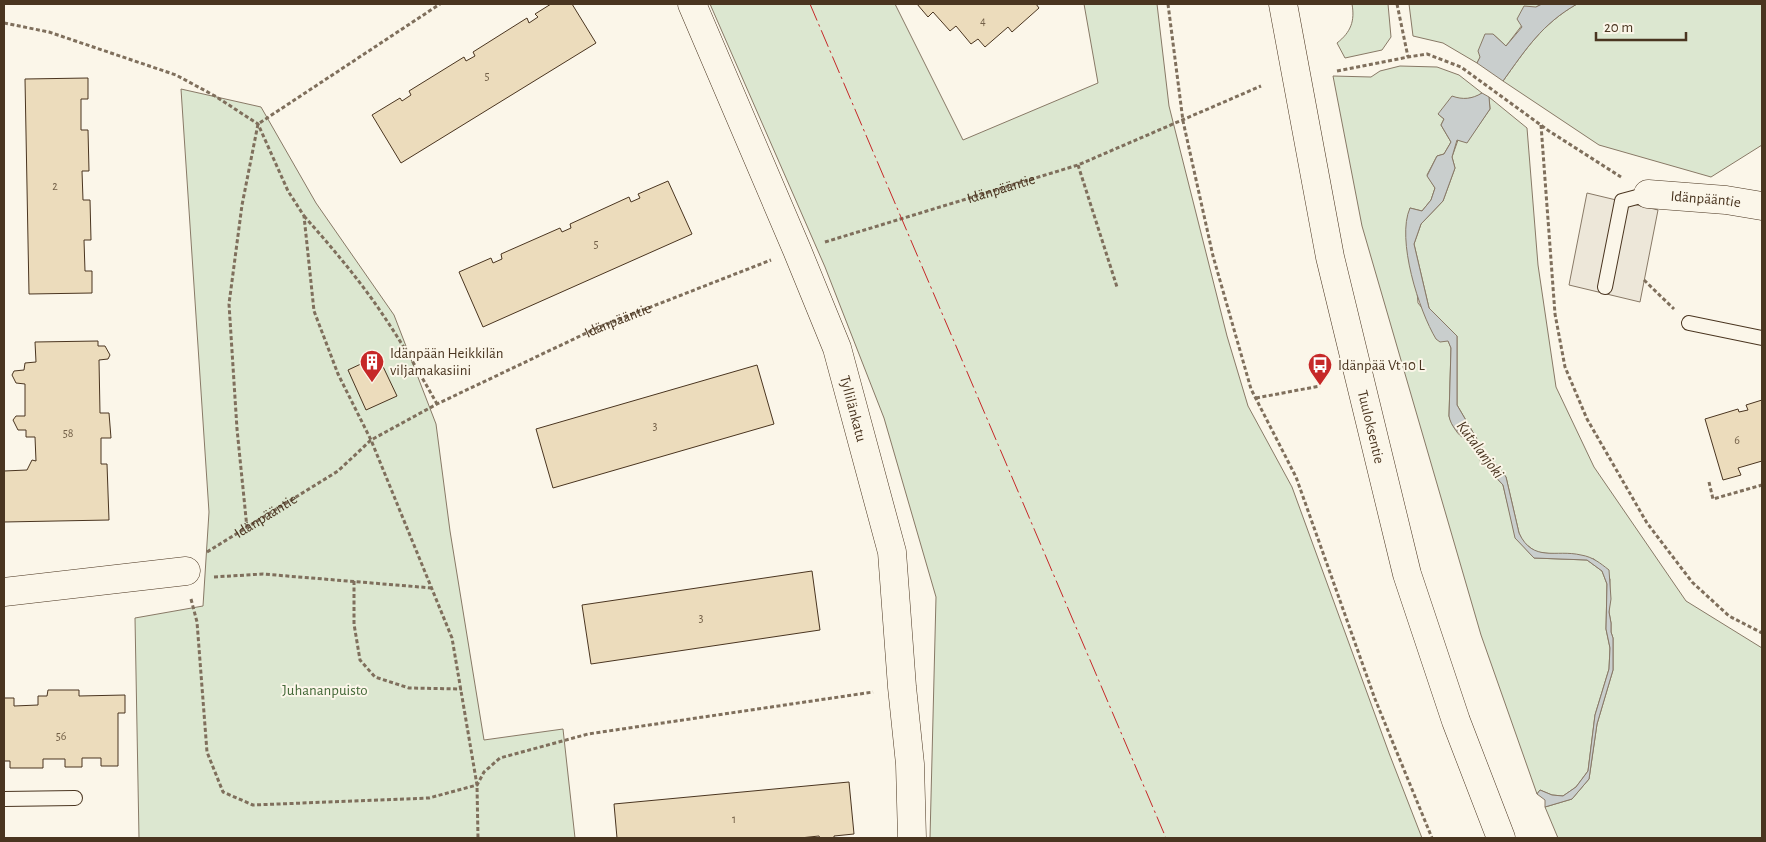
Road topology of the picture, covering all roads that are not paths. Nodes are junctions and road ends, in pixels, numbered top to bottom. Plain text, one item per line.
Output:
1 (692, 4) edge
2 (1283, 4) edge
3 (1648, 194) joint
4 (1762, 206) edge
5 (1606, 287) dead end
6 (1689, 323) road end
7 (1762, 338) edge
8 (186, 571) road end
9 (4, 592) edge
10 (75, 798) dead end
11 (4, 799) edge
12 (912, 838) edge
13 (1501, 838) edge

1 - 12 main road, Tyllilänkatu
2 - 13 main road, Tuuloksentie
3 - 4 main road, Idänpääntie
3 - 5 lane
6 - 7 lane
8 - 9 main road
10 - 11 lane

